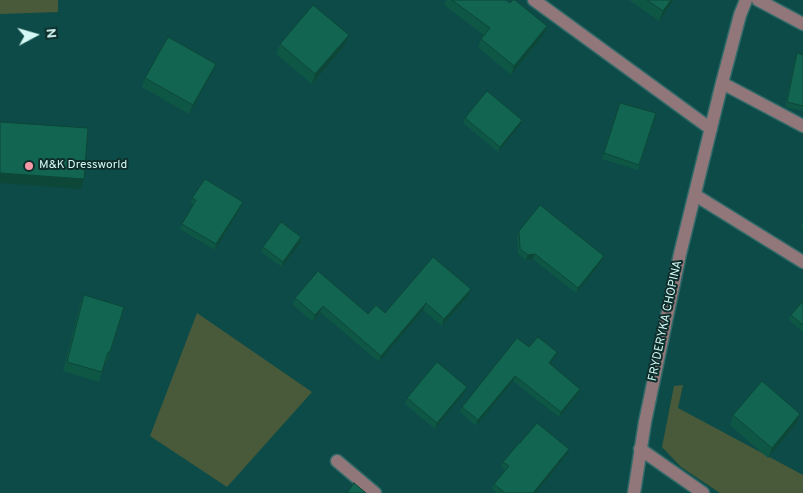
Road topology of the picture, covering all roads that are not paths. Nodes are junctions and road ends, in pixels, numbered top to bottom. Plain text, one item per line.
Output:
1 (534, 0) edge
2 (746, 0) edge
3 (758, 0) edge
4 (803, 24) edge
5 (722, 83) junction
6 (803, 126) edge
7 (711, 129) junction
8 (695, 195) junction
9 (803, 262) edge
10 (640, 449) junction
11 (337, 461) dead end
12 (375, 493) edge
13 (634, 493) edge
14 (703, 493) edge

1 - 7 street
2 - 5 street, FRYDERYKA CHOPINA
3 - 4 street
5 - 6 street
5 - 7 street, FRYDERYKA CHOPINA
7 - 8 street, FRYDERYKA CHOPINA
8 - 9 street
8 - 10 street, FRYDERYKA CHOPINA
10 - 13 street, FRYDERYKA CHOPINA
10 - 14 street
11 - 12 street

